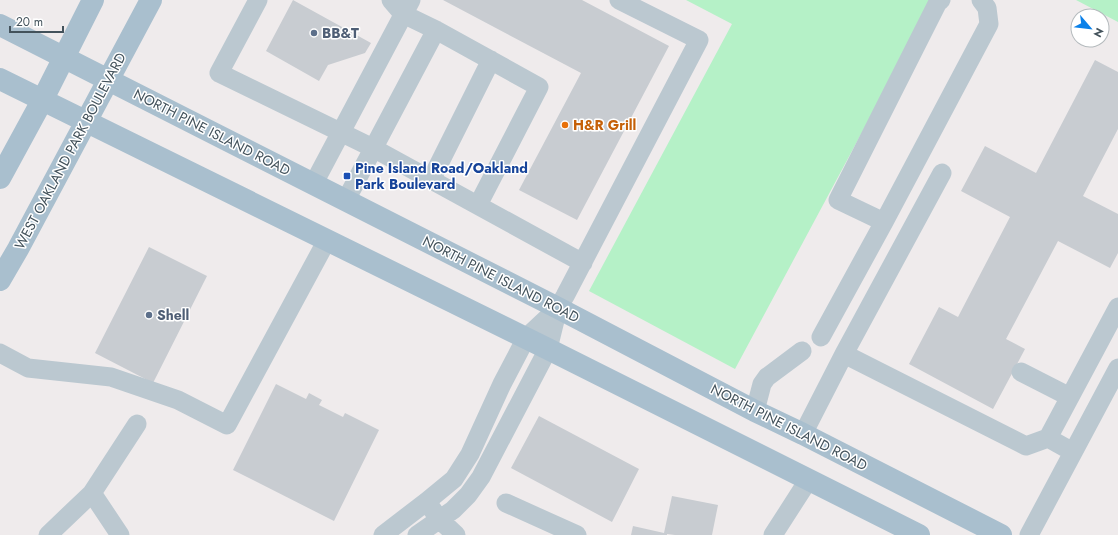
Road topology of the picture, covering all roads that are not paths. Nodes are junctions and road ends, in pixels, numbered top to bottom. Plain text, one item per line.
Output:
1 (93, 0) edge
2 (151, 0) edge
3 (258, 0) edge
4 (391, 0) edge
5 (619, 0) edge
6 (941, 0) edge
7 (981, 0) edge
8 (407, 7) edge
9 (0, 25) edge
10 (436, 30) junction
11 (64, 57) junction
12 (491, 60) junction
13 (0, 79) edge
14 (108, 79) junction
15 (43, 100) junction
16 (86, 121) junction
17 (341, 132) junction
18 (373, 148) junction
19 (942, 173) dead end
20 (0, 178) edge
21 (431, 180) junction
22 (314, 183) junction
23 (346, 200) junction
24 (478, 205) junction
25 (884, 222) junction
26 (327, 240) junction
27 (583, 263) junction
28 (0, 280) edge
29 (1118, 307) edge
30 (558, 308) junction
31 (822, 337) dead end
32 (526, 338) junction
33 (548, 349) junction
34 (802, 351) dead end
35 (0, 353) edge
36 (844, 354) junction
37 (1118, 368) edge
38 (1021, 372) dead end
39 (1070, 397) junction
40 (755, 411) junction
41 (137, 424) dead end
42 (803, 434) junction
43 (1048, 438) junction
44 (1073, 452) junction
45 (809, 479) junction
46 (92, 493) junction
47 (426, 502) junction
48 (506, 504) dead end
49 (439, 519) junction
50 (48, 535) edge
51 (120, 535) edge
52 (382, 535) edge
53 (417, 535) edge
54 (456, 535) edge
55 (577, 535) edge
56 (773, 535) edge
57 (919, 535) edge
58 (1001, 535) edge
59 (1029, 535) edge

1 - 11 main road
2 - 14 main road, WEST OAKLAND PARK BOULEVARD
3 - 17 street
4 - 8 street
5 - 27 street
6 - 25 street
7 - 25 street
8 - 10 street
8 - 17 street
9 - 11 main road, NORTH PINE ISLAND ROAD
10 - 12 street
10 - 18 street
11 - 14 main road, NORTH PINE ISLAND ROAD
11 - 15 main road
12 - 21 street
12 - 24 street
13 - 15 main road
14 - 16 main road, WEST OAKLAND PARK BOULEVARD
14 - 22 main road, NORTH PINE ISLAND ROAD
15 - 16 main road
15 - 20 main road
16 - 26 main road
16 - 28 main road, WEST OAKLAND PARK BOULEVARD
17 - 18 street
17 - 22 street
18 - 21 street
18 - 23 street
19 - 36 street
21 - 24 street
22 - 23 main road, NORTH PINE ISLAND ROAD
23 - 30 main road, NORTH PINE ISLAND ROAD
24 - 27 street
25 - 31 street
26 - 32 main road
26 - 35 street
27 - 30 street
29 - 39 street
30 - 32 street
30 - 33 street
30 - 40 main road, NORTH PINE ISLAND ROAD
32 - 33 main road
32 - 47 street
33 - 45 main road
33 - 49 street
34 - 40 street
36 - 42 street
36 - 43 street
37 - 44 street
38 - 39 street
39 - 43 street
40 - 42 main road, NORTH PINE ISLAND ROAD
41 - 46 street
42 - 58 main road, NORTH PINE ISLAND ROAD
43 - 44 street
44 - 59 street
45 - 56 street
45 - 57 main road
46 - 50 street
46 - 51 street
47 - 49 street
47 - 52 street
48 - 55 street
49 - 53 street
49 - 54 street

